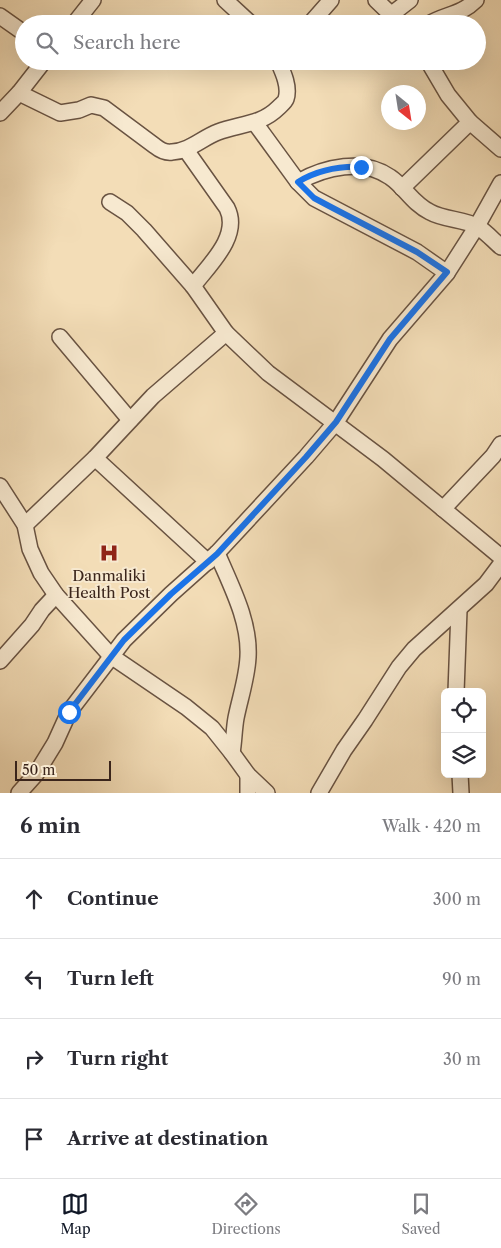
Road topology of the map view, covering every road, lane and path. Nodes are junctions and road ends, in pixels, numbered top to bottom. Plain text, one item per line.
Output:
1 (93, 0) edge
2 (225, 0) edge
3 (331, 0) edge
4 (376, 0) edge
5 (410, 0) edge
6 (476, 0) edge
7 (81, 15) edge
8 (241, 15) edge
9 (318, 15) edge
10 (392, 15) edge
11 (399, 15) edge
12 (450, 15) edge
13 (0, 16) edge
14 (15, 27) edge
15 (37, 70) edge
16 (282, 70) edge
17 (433, 70) edge
18 (19, 93) junction
19 (0, 113) edge
20 (470, 122) junction
21 (255, 123) junction
22 (501, 149) edge
23 (186, 150) junction
24 (298, 182) junction
25 (501, 183) edge
26 (402, 188) junction
27 (110, 202) dead end
28 (477, 226) junction
29 (501, 247) edge
30 (447, 272) junction
31 (193, 286) junction
32 (226, 334) junction
33 (60, 337) dead end
34 (130, 420) junction
35 (336, 422) junction
36 (498, 455) edge
37 (95, 458) junction
38 (0, 486) edge
39 (444, 509) junction
40 (25, 525) junction
41 (501, 557) edge
42 (213, 558) junction
43 (501, 564) edge
44 (56, 595) junction
45 (459, 610) junction
46 (111, 656) junction
47 (0, 661) edge
48 (456, 688) edge
49 (232, 753) junction
50 (248, 775) junction
51 (460, 778) edge
52 (19, 793) edge
53 (248, 793) edge
54 (266, 793) edge
55 (319, 793) edge
56 (461, 793) edge

1 - 7 street
2 - 8 street
3 - 9 street
4 - 10 street
5 - 11 street
6 - 12 street
13 - 14 street
15 - 18 street
16 - 21 street
17 - 20 street
18 - 19 street
18 - 23 street
20 - 22 street
20 - 26 street
21 - 23 street
21 - 24 street
23 - 31 street
24 - 26 street
24 - 30 street
25 - 28 street
26 - 28 street
27 - 31 street
28 - 29 street
28 - 30 street
30 - 35 street
31 - 32 street
32 - 34 street
32 - 35 street
33 - 34 street
34 - 37 street
35 - 39 street
35 - 42 street
36 - 39 street
37 - 40 street
37 - 42 street
38 - 40 street
39 - 41 street
40 - 44 street
42 - 46 street
42 - 49 street
43 - 45 street
44 - 46 street
44 - 47 street
45 - 48 street
45 - 55 street
46 - 49 street
46 - 52 street
49 - 50 street
50 - 53 street
50 - 54 street
51 - 56 street

